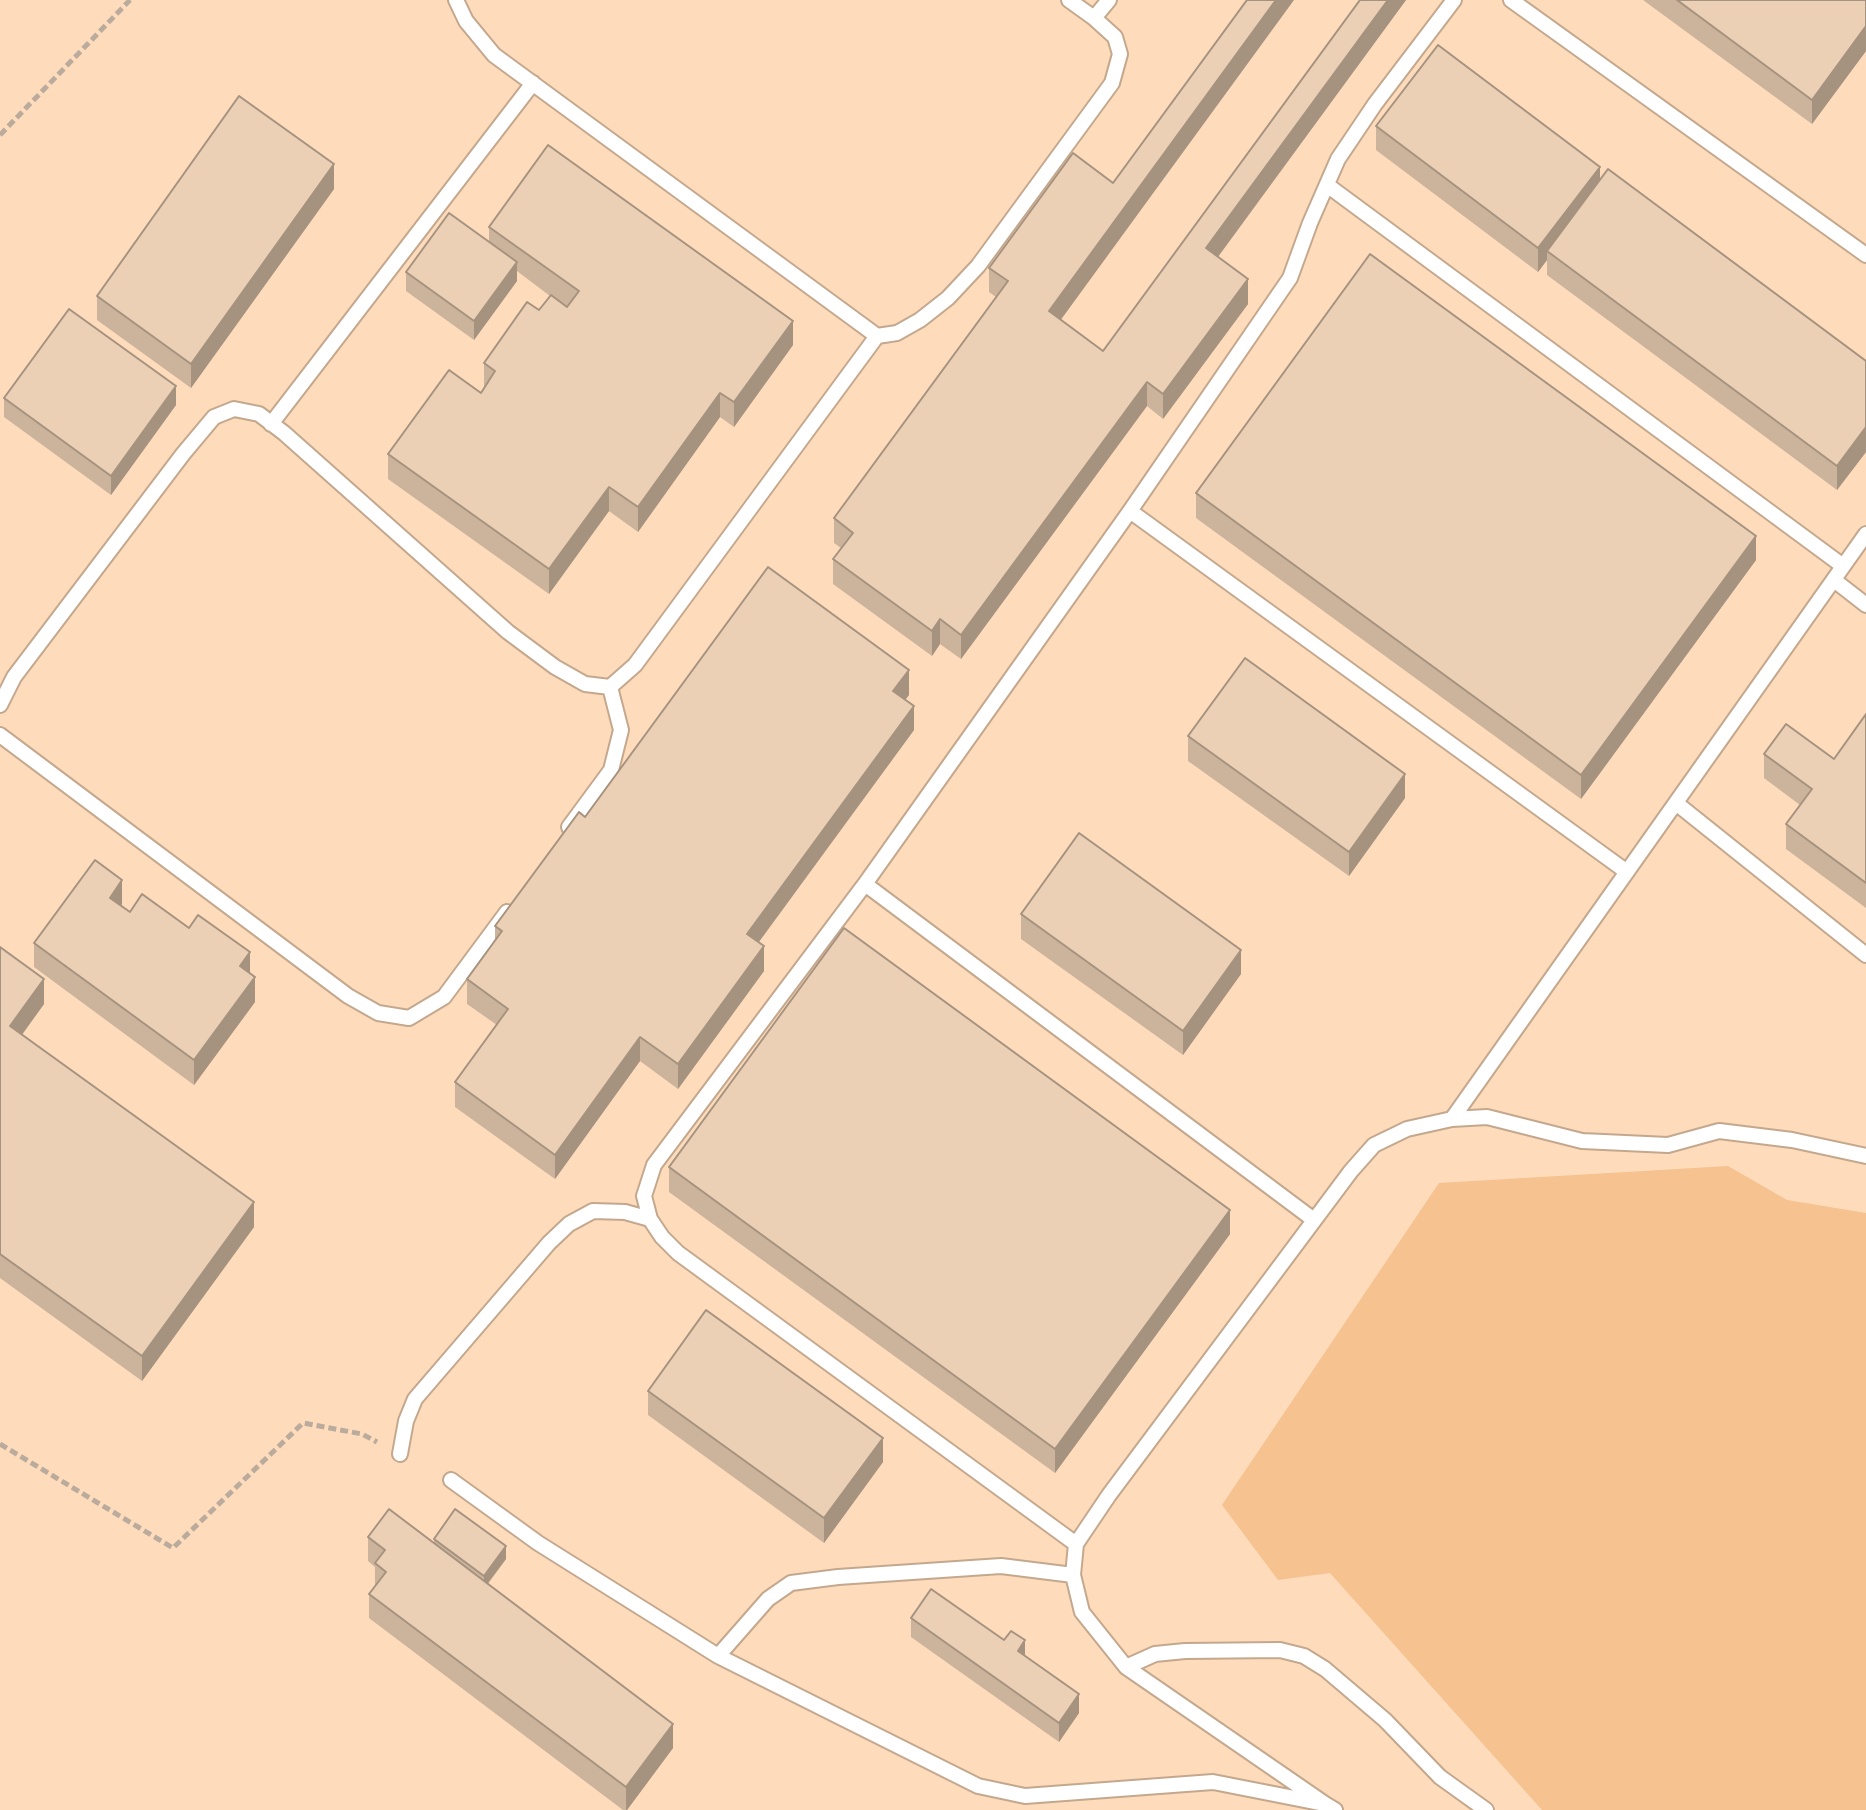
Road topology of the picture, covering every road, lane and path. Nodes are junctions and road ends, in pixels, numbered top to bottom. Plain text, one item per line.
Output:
1 (130, 0) edge
2 (456, 0) edge
3 (1069, 0) edge
4 (1109, 0) edge
5 (1454, 0) edge
6 (1511, 0) edge
7 (1094, 18) junction
8 (533, 83) junction
9 (0, 135) edge
10 (1327, 185) junction
11 (1866, 255) edge
12 (877, 336) junction
13 (271, 424) junction
14 (1130, 511) junction
15 (1866, 534) edge
16 (1843, 566) junction
17 (1834, 580) junction
18 (1866, 605) edge
19 (610, 687) junction
20 (0, 705) edge
21 (0, 735) edge
22 (1676, 803) junction
23 (565, 833) edge
24 (1627, 872) junction
25 (865, 884) junction
26 (518, 896) edge
27 (1866, 955) edge
28 (1452, 1119) junction
29 (1866, 1156) edge
30 (650, 1219) junction
31 (1314, 1220) junction
32 (0, 1444) edge
33 (400, 1454) joint
34 (451, 1480) dead end
35 (1076, 1544) junction
36 (1073, 1575) junction
37 (718, 1656) junction
38 (1126, 1667) junction
39 (1330, 1807) edge
40 (1486, 1810) edge

1 - 9 path
2 - 8 lane
3 - 7 lane
4 - 7 lane
5 - 10 lane
6 - 11 lane
7 - 12 lane
8 - 12 lane
8 - 13 lane
10 - 14 lane
10 - 16 lane
12 - 19 lane
13 - 19 lane
13 - 20 lane
14 - 24 lane
14 - 25 lane
15 - 16 lane
16 - 17 lane
17 - 18 lane
17 - 22 lane
19 - 23 lane
21 - 26 lane
22 - 24 lane
22 - 27 lane
24 - 28 lane
25 - 30 lane
25 - 31 lane
28 - 29 lane
28 - 31 lane
30 - 33 lane
30 - 35 lane
31 - 35 lane
32 - 33 path
34 - 37 lane
35 - 36 lane
36 - 37 lane
36 - 38 lane
37 - 39 lane
38 - 39 lane
38 - 40 lane

